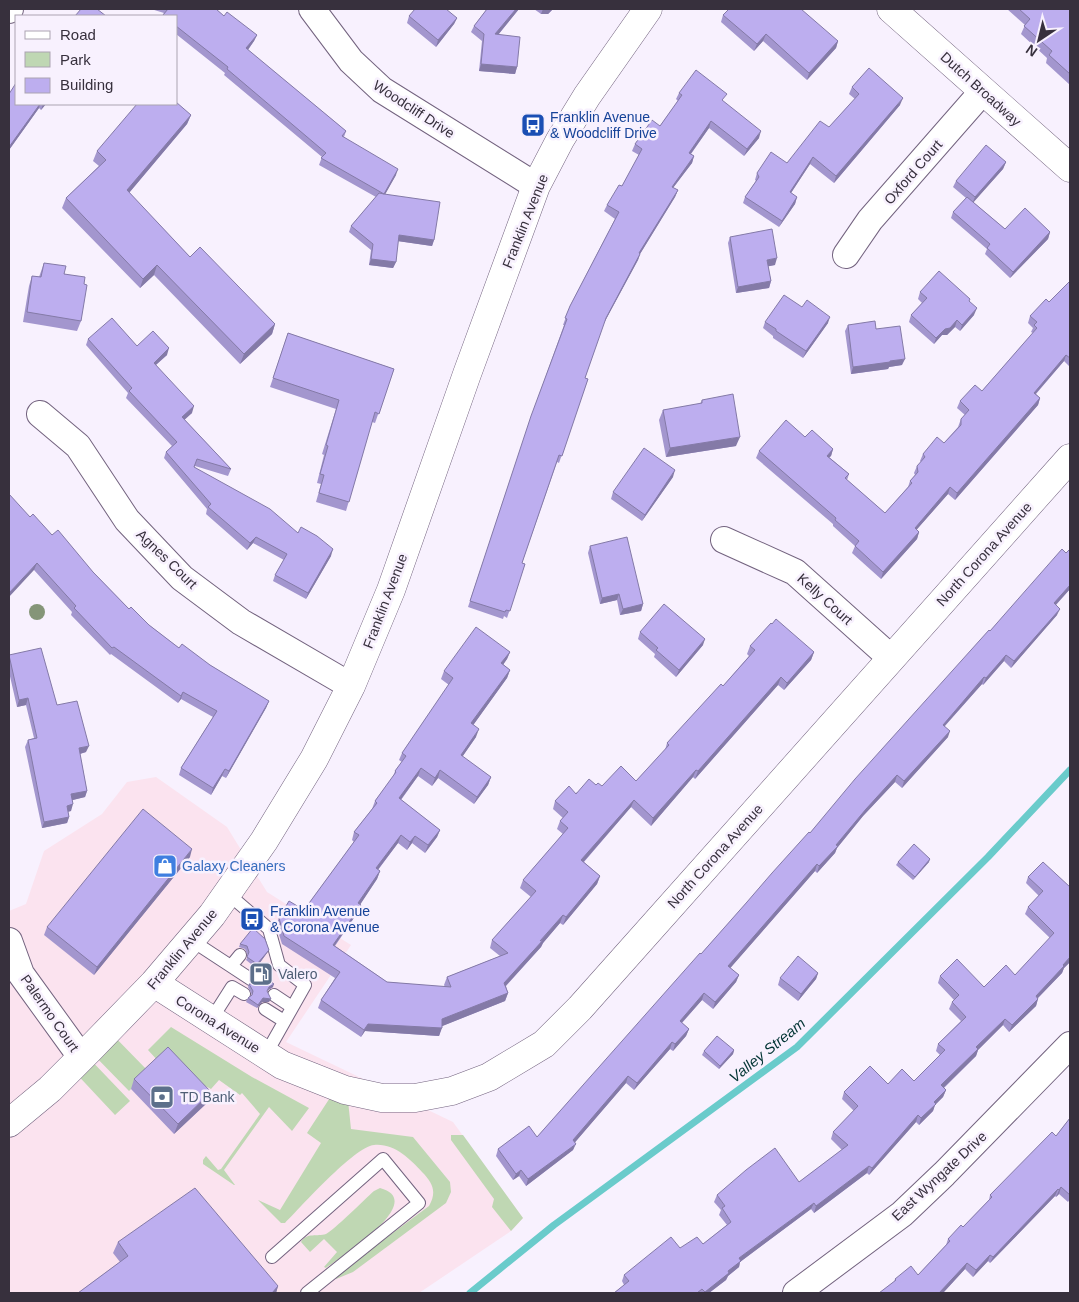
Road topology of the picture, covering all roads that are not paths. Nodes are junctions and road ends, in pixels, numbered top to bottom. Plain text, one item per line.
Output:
1 (312, 9) edge
2 (648, 9) edge
3 (891, 9) edge
4 (983, 91) junction
5 (1070, 168) edge
6 (536, 186) junction
7 (846, 256) dead end
8 (40, 414) dead end
9 (1070, 458) edge
10 (724, 540) dead end
11 (891, 658) junction
12 (351, 686) junction
13 (227, 893) junction
14 (191, 940) junction
15 (9, 941) edge
16 (240, 955) dead end
17 (236, 969) junction
18 (252, 980) dead end
19 (154, 983) junction
20 (232, 987) junction
21 (244, 994) dead end
22 (274, 995) dead end
23 (292, 1007) junction
24 (265, 1009) dead end
25 (211, 1020) junction
26 (284, 1021) junction
27 (1070, 1045) edge
28 (82, 1057) junction
29 (274, 1059) junction
30 (9, 1123) edge
31 (272, 1257) dead end
32 (307, 1293) edge
33 (796, 1293) edge

1 - 6 street, Woodcliff Drive
2 - 6 main road, Franklin Avenue
3 - 4 main road, Dutch Broadway
4 - 5 main road, Dutch Broadway
4 - 7 street, Oxford Court
6 - 12 main road, Franklin Avenue
8 - 12 street, Agnes Court
9 - 11 main road, North Corona Avenue
10 - 11 street, Kelly Court
11 - 29 main road, North Corona Avenue
12 - 13 main road, Franklin Avenue
13 - 14 main road, Franklin Avenue
13 - 23 lane
14 - 17 lane
14 - 19 main road, Franklin Avenue
15 - 28 street, Palermo Court
16 - 17 lane
17 - 18 lane
17 - 20 lane
19 - 25 main road, Corona Avenue
19 - 28 main road, Franklin Avenue
20 - 21 lane
20 - 25 lane
22 - 23 lane
23 - 26 lane
24 - 26 lane
25 - 29 main road, Corona Avenue
26 - 29 lane
27 - 33 street, East Wyngate Drive
28 - 30 main road, Franklin Avenue
31 - 32 lane

